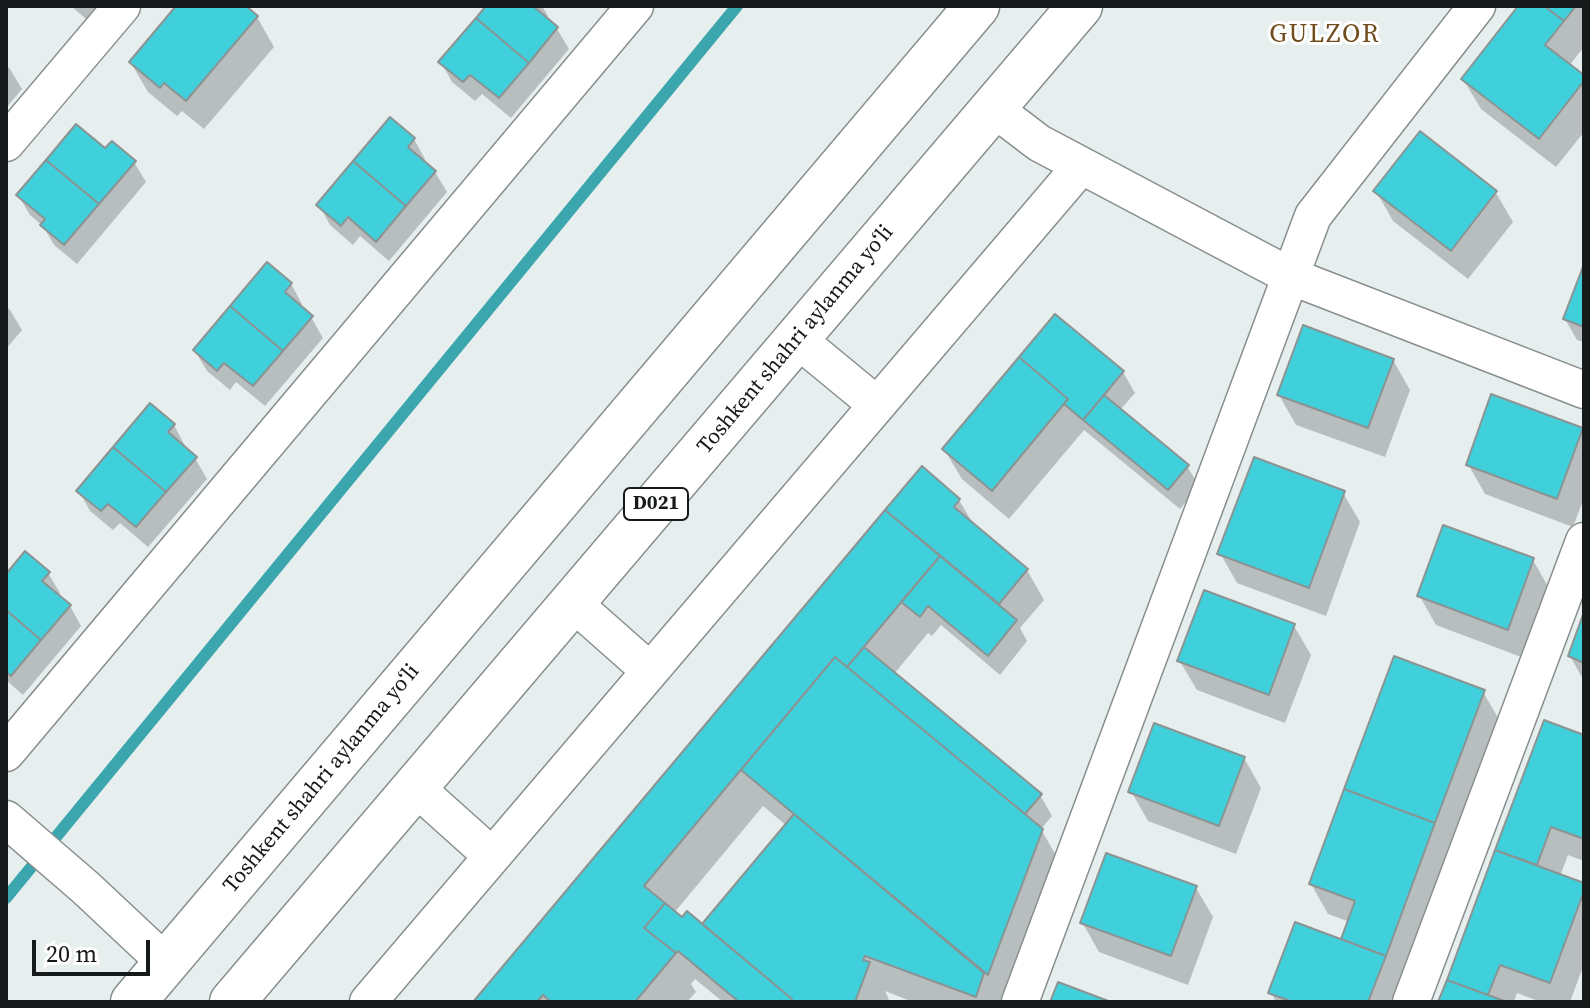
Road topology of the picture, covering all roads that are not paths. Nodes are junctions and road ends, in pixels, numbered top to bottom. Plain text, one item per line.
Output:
1 (122, 6) edge
2 (635, 6) edge
3 (977, 6) edge
4 (1080, 6) edge
5 (1477, 6) edge
6 (993, 108) junction
7 (6, 143) edge
8 (1081, 166) junction
9 (1290, 276) junction
10 (797, 339) junction
11 (1584, 390) edge
12 (877, 405) junction
13 (1584, 541) edge
14 (572, 602) junction
15 (650, 671) junction
16 (6, 753) edge
17 (415, 787) junction
18 (6, 819) edge
19 (492, 856) junction
20 (166, 963) junction
21 (133, 1002) edge
22 (232, 1002) edge
23 (368, 1002) edge
24 (1020, 1002) edge
25 (1411, 1002) edge

1 - 7 street
2 - 16 street
3 - 20 highway, Toshkent shahri aylanma yoʻli
4 - 6 highway, Toshkent shahri aylanma yoʻli / D021
5 - 9 street
6 - 8 street
6 - 10 highway, Toshkent shahri aylanma yoʻli / D021
8 - 9 street
8 - 12 street
9 - 11 street
9 - 24 street
10 - 12 street
10 - 14 highway, Toshkent shahri aylanma yoʻli / D021
12 - 15 street
13 - 25 street
14 - 15 street
14 - 17 highway, Toshkent shahri aylanma yoʻli / D021
15 - 19 street
17 - 19 street
17 - 22 highway, Toshkent shahri aylanma yoʻli / D021
18 - 20 street
19 - 23 street
20 - 21 highway, Toshkent shahri aylanma yoʻli

